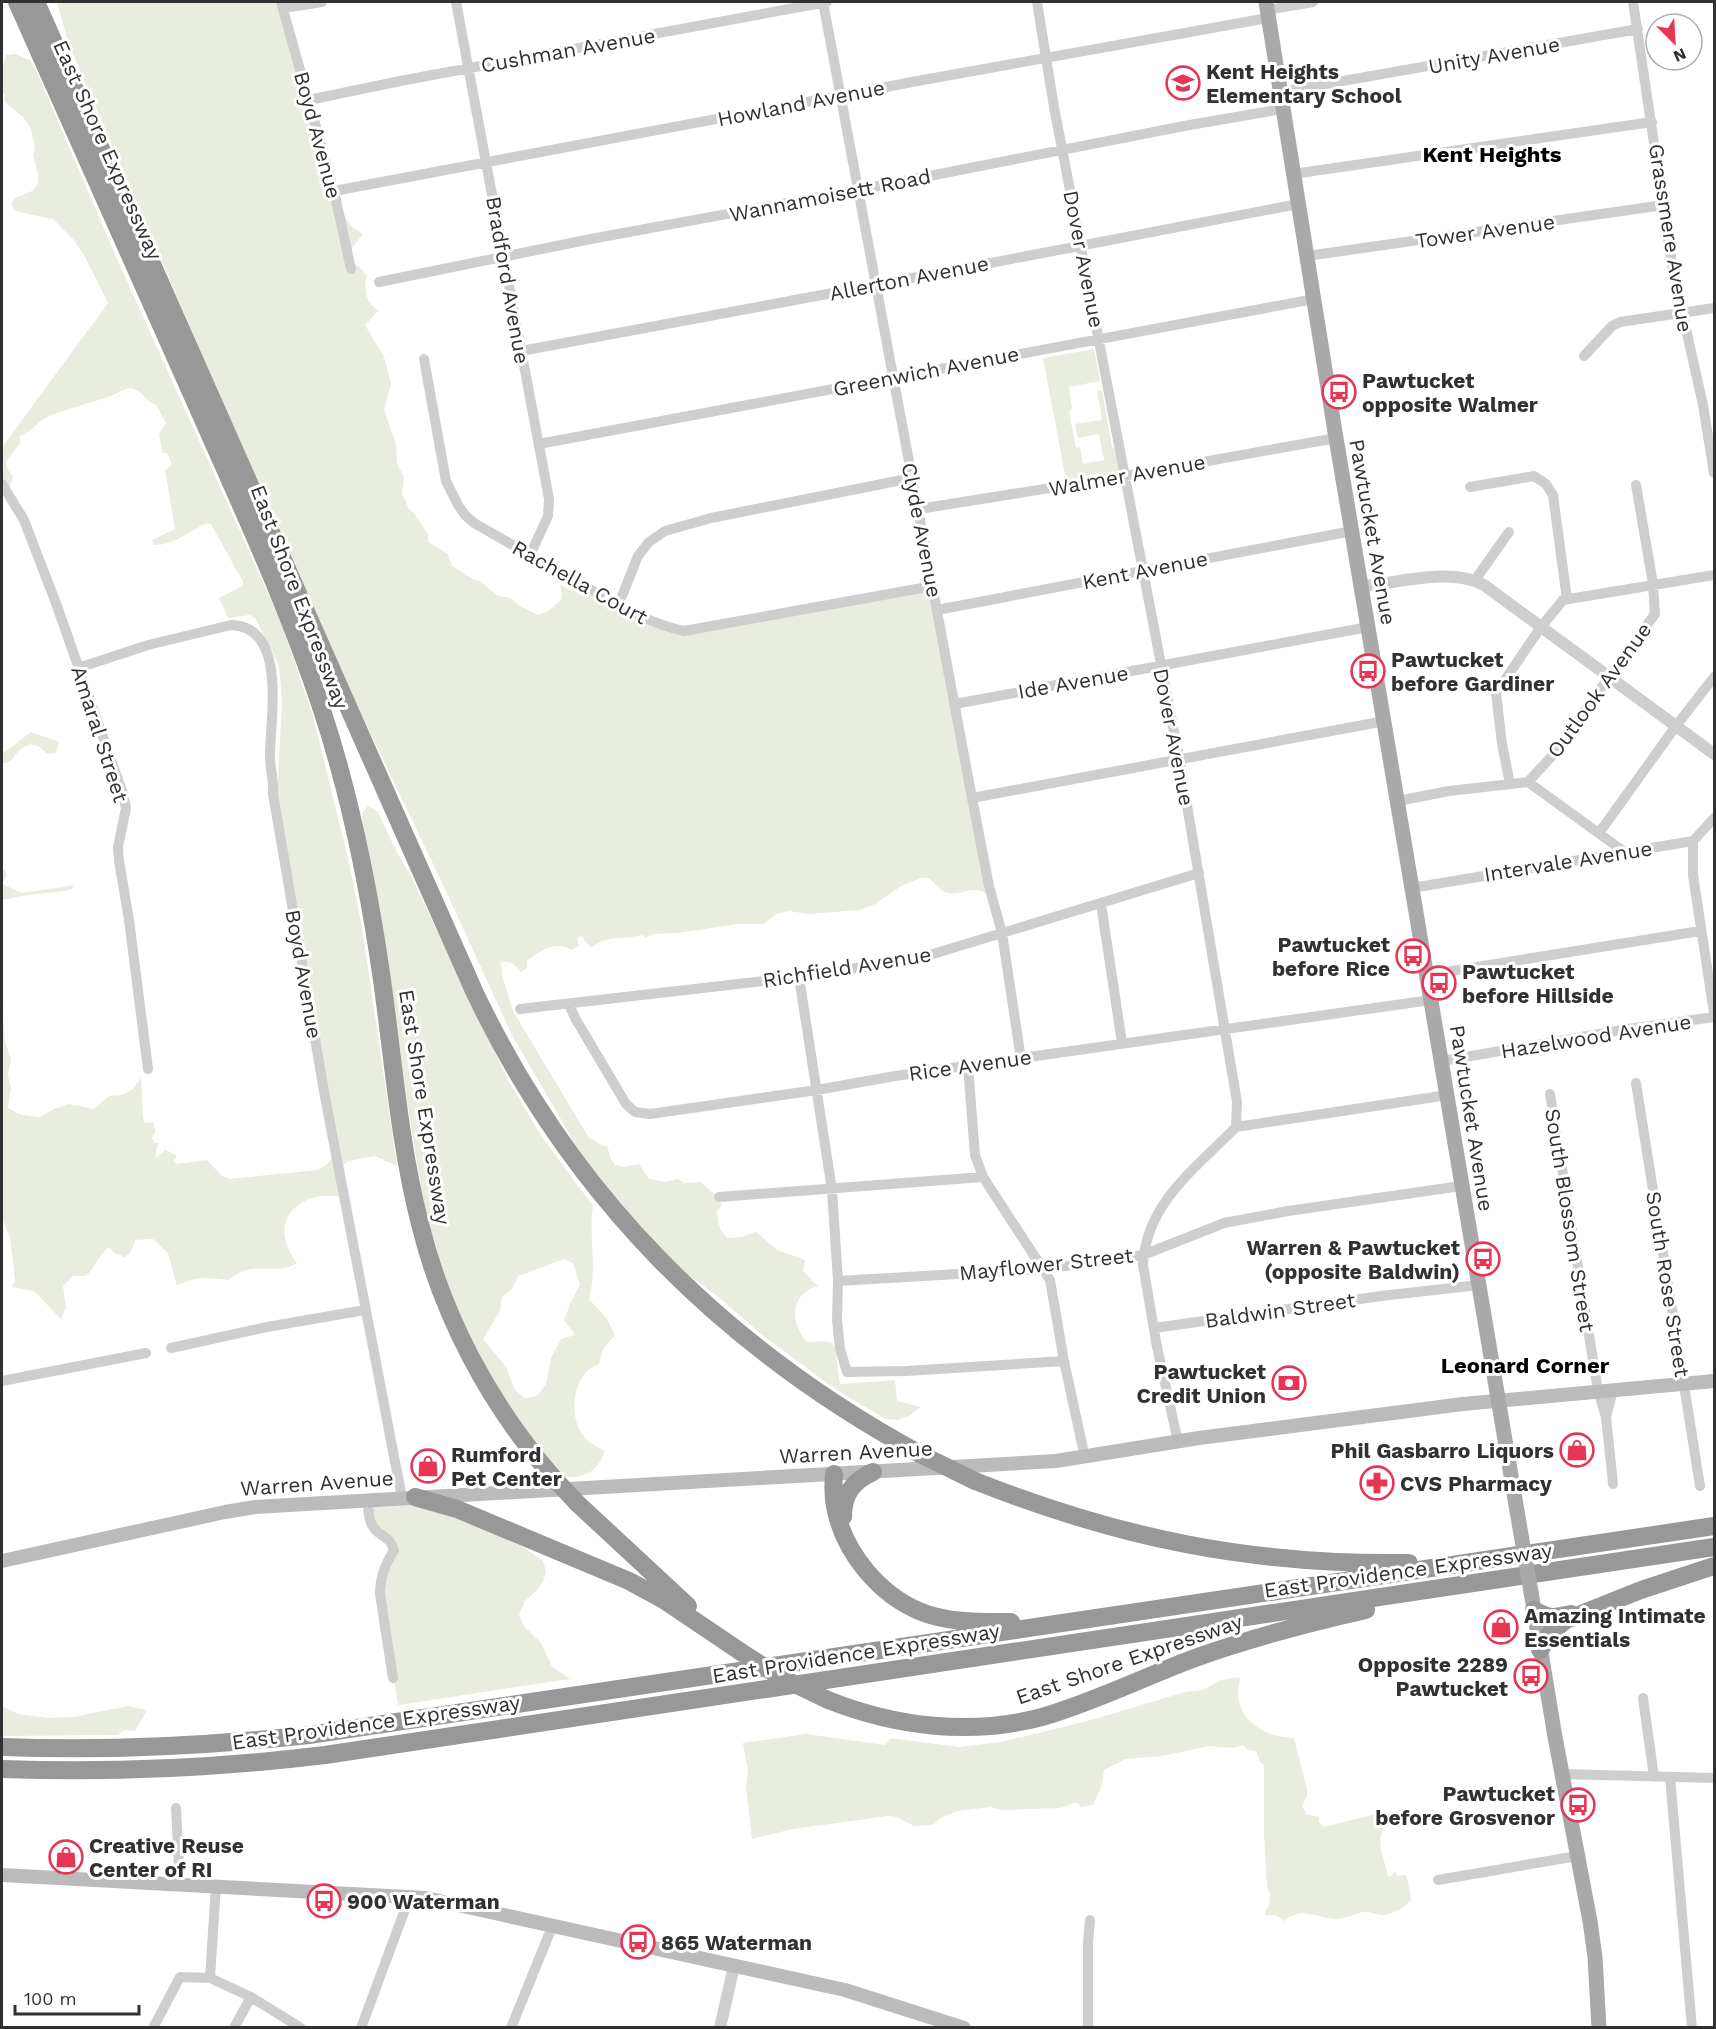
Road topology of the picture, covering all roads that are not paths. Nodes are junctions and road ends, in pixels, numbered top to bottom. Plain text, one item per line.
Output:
1 (17, 2) edge
2 (36, 2) edge
3 (46, 2) edge
4 (322, 2) edge
5 (456, 2) edge
6 (825, 2) edge
7 (1037, 2) edge
8 (1313, 2) edge
9 (1633, 2) edge
10 (283, 5) edge
11 (1267, 10) edge
12 (1638, 29) junction
13 (1046, 58) junction
14 (64, 65) junction
15 (468, 68) junction
16 (1280, 92) junction
17 (842, 96) junction
18 (309, 100) junction
19 (1282, 109) junction
20 (1652, 122) junction
21 (1063, 151) junction
22 (487, 163) junction
23 (1293, 174) junction
24 (858, 190) junction
25 (334, 191) junction
26 (1298, 204) junction
27 (1664, 205) junction
28 (1081, 246) junction
29 (1307, 256) junction
30 (504, 257) junction
31 (351, 269) dead end
32 (379, 282) dead end
33 (876, 285) junction
34 (1314, 299) junction
35 (1714, 308) edge
36 (1682, 314) junction
37 (1100, 339) junction
38 (521, 351) junction
39 (1584, 356) dead end
40 (424, 358) dead end
41 (894, 378) junction
42 (1336, 438) junction
43 (539, 444) junction
44 (1714, 473) edge
45 (1125, 476) junction
46 (912, 478) junction
47 (2, 484) edge
48 (1636, 485) dead end
49 (1470, 488) dead end
50 (919, 509) junction
51 (1352, 531) junction
52 (1509, 532) dead end
53 (530, 555) junction
54 (1142, 571) junction
55 (1714, 575) edge
56 (1475, 580) junction
57 (1653, 584) junction
58 (933, 586) junction
59 (1362, 586) junction
60 (1568, 599) junction
61 (618, 606) junction
62 (937, 610) junction
63 (1368, 627) junction
64 (1541, 627) junction
65 (1161, 666) junction
66 (78, 668) junction
67 (1609, 677) junction
68 (1714, 677) edge
69 (955, 704) junction
70 (1385, 721) junction
71 (1676, 726) junction
72 (1714, 754) edge
73 (1179, 758) junction
74 (1528, 782) junction
75 (1510, 784) junction
76 (972, 798) junction
77 (1398, 801) junction
78 (1714, 818) edge
79 (1599, 833) junction
80 (1693, 841) junction
81 (1626, 853) junction
82 (1199, 873) junction
83 (1412, 888) junction
84 (1101, 904) junction
85 (1700, 931) junction
86 (1002, 933) junction
87 (1427, 975) junction
88 (799, 977) junction
89 (1431, 1000) junction
90 (568, 1004) junction
91 (520, 1009) dead end
92 (1714, 1015) edge
93 (1225, 1030) junction
94 (1122, 1043) junction
95 (1021, 1059) junction
96 (1442, 1061) junction
97 (968, 1066) junction
98 (148, 1069) dead end
99 (1636, 1083) dead end
100 (817, 1090) junction
101 (1550, 1094) dead end
102 (1448, 1095) junction
103 (1236, 1127) junction
104 (984, 1177) junction
105 (1461, 1185) junction
106 (832, 1190) junction
107 (719, 1197) dead end
108 (1143, 1255) junction
109 (1044, 1269) junction
110 (838, 1281) junction
111 (1479, 1286) junction
112 (365, 1310) junction
113 (1154, 1328) junction
114 (171, 1348) dead end
115 (146, 1353) dead end
116 (1064, 1361) junction
117 (2, 1381) edge
118 (1714, 1381) edge
119 (1685, 1384) junction
120 (1613, 1390) junction
121 (1598, 1391) junction
122 (1500, 1400) junction
123 (1606, 1417) junction
124 (1178, 1442) junction
125 (1085, 1458) junction
126 (873, 1472) junction
127 (834, 1474) junction
128 (1613, 1484) dead end
129 (1700, 1486) dead end
130 (408, 1498) junction
131 (368, 1500) junction
132 (1714, 1526) edge
133 (844, 1534) junction
134 (1714, 1547) edge
135 (2, 1561) edge
136 (1480, 1561) junction
137 (1714, 1566) edge
138 (1511, 1577) junction
139 (1532, 1601) junction
140 (1599, 1607) junction
141 (1084, 1620) junction
142 (1540, 1650) junction
143 (741, 1652) junction
144 (393, 1678) dead end
145 (1643, 1698) dead end
146 (2, 1747) edge
147 (2, 1769) edge
148 (1562, 1774) junction
149 (1654, 1777) junction
150 (1670, 1777) junction
151 (1714, 1778) edge
152 (176, 1808) dead end
153 (1578, 1856) junction
154 (2, 1875) edge
155 (1438, 1880) dead end
156 (180, 1884) junction
157 (216, 1886) junction
158 (410, 1896) junction
159 (1090, 1920) dead end
160 (552, 1927) junction
161 (734, 1966) junction
162 (210, 1978) junction
163 (251, 1996) junction
164 (153, 2028) edge
165 (234, 2028) edge
166 (301, 2028) edge
167 (361, 2028) edge
168 (511, 2028) edge
169 (720, 2028) edge
170 (964, 2028) edge
171 (1088, 2028) edge
172 (1599, 2028) edge
173 (1692, 2028) edge

1 - 143 highway, East Shore Expressway, bridge
2 - 14 highway, East Shore Expressway
3 - 14 highway
4 - 10 street
5 - 15 street, Bradford Avenue
6 - 15 street, Cushman Avenue
6 - 17 street, Clyde Avenue
7 - 13 street, Dover Avenue
8 - 11 street, Howland Avenue
9 - 12 street, Grassmere Avenue
10 - 18 street, Boyd Avenue
11 - 13 street, Howland Avenue
11 - 16 main road, Pawtucket Avenue
12 - 16 street, Unity Avenue
12 - 20 street, Grassmere Avenue
13 - 17 street, Howland Avenue
13 - 21 street, Dover Avenue
14 - 136 highway, East Shore Expressway, bridge
15 - 18 street, Cushman Avenue
15 - 22 street, Bradford Avenue
16 - 19 main road, Pawtucket Avenue
17 - 22 street, Howland Avenue
17 - 24 street, Clyde Avenue
18 - 25 street, Boyd Avenue
19 - 21 street, Wannamoisett Road
19 - 23 main road, Pawtucket Avenue
20 - 23 street
20 - 27 street, Grassmere Avenue
21 - 24 street, Wannamoisett Road
21 - 28 street, Dover Avenue
22 - 25 street, Howland Avenue
22 - 30 street, Bradford Avenue
23 - 26 main road, Pawtucket Avenue
24 - 30 street, Wannamoisett Road
24 - 33 street, Clyde Avenue
25 - 31 street, Boyd Avenue
26 - 28 street, Allerton Avenue
26 - 29 main road, Pawtucket Avenue
27 - 29 street, Tower Avenue
27 - 36 street, Grassmere Avenue
28 - 33 street, Allerton Avenue
28 - 37 street, Dover Avenue
29 - 34 main road, Pawtucket Avenue
30 - 32 street, Wannamoisett Road
30 - 38 street, Bradford Avenue
33 - 38 street, Allerton Avenue
33 - 41 street, Clyde Avenue
34 - 37 street, Greenwich Avenue
34 - 42 main road, Pawtucket Avenue
35 - 36 street
36 - 39 street
36 - 44 street, Grassmere Avenue
37 - 41 street, Greenwich Avenue
37 - 45 street, Dover Avenue
38 - 43 street, Bradford Avenue
40 - 53 street, Rachella Court
41 - 43 street, Greenwich Avenue
41 - 46 street, Clyde Avenue
42 - 45 street, Walmer Avenue
42 - 51 main road, Pawtucket Avenue
43 - 53 street, Bradford Avenue
45 - 50 street, Walmer Avenue
45 - 54 street, Dover Avenue
46 - 50 street, Clyde Avenue
46 - 61 street
47 - 66 street, Amaral Street
48 - 57 street, Outlook Avenue
49 - 60 street
50 - 58 street, Clyde Avenue
51 - 54 street, Kent Avenue
51 - 59 main road, Pawtucket Avenue
52 - 56 street
53 - 61 street, Rachella Court
54 - 62 street, Kent Avenue
54 - 65 street, Dover Avenue
55 - 57 street
56 - 59 street
56 - 64 street
57 - 60 street
57 - 67 street, Outlook Avenue
58 - 61 street, Rachella Court
58 - 62 street, Clyde Avenue
59 - 63 main road, Pawtucket Avenue
60 - 64 street
62 - 69 street, Clyde Avenue
63 - 65 street, Ide Avenue
63 - 70 main road, Pawtucket Avenue
64 - 67 street
64 - 75 street
65 - 69 street, Ide Avenue
65 - 73 street, Dover Avenue
66 - 98 street, Amaral Street
66 - 112 street, Boyd Avenue
67 - 71 street
67 - 74 street, Outlook Avenue
68 - 71 street
69 - 76 street, Clyde Avenue
70 - 73 street
70 - 77 main road, Pawtucket Avenue
71 - 72 street
71 - 79 street
73 - 76 street
73 - 82 street, Dover Avenue
74 - 75 street
74 - 79 street
75 - 77 street
76 - 86 street, Clyde Avenue
77 - 83 main road, Pawtucket Avenue
78 - 80 street
79 - 81 street
80 - 81 street, Intervale Avenue
80 - 85 street
81 - 83 street, Intervale Avenue
82 - 84 street, Richfield Avenue
82 - 93 street, Dover Avenue
83 - 87 main road, Pawtucket Avenue
84 - 86 street, Richfield Avenue
84 - 94 street
85 - 87 street
85 - 92 street
86 - 88 street, Richfield Avenue
86 - 95 street, Clyde Avenue
87 - 89 main road, Pawtucket Avenue
88 - 90 street, Richfield Avenue
88 - 100 street
89 - 93 street, Rice Avenue
89 - 96 main road, Pawtucket Avenue
90 - 91 street, Richfield Avenue
90 - 100 street, Rice Avenue
92 - 96 street, Hazelwood Avenue
93 - 94 street, Rice Avenue
93 - 103 street, Dover Avenue
94 - 95 street, Rice Avenue
95 - 97 street, Rice Avenue
96 - 102 main road, Pawtucket Avenue
97 - 100 street, Rice Avenue
97 - 104 street
99 - 119 street, South Rose Street
100 - 106 street
101 - 121 street, South Blossom Street
102 - 103 street
102 - 105 main road, Pawtucket Avenue
103 - 108 street
104 - 106 street
104 - 109 street
105 - 108 street, Mayflower Street
105 - 111 main road, Pawtucket Avenue
106 - 107 street
106 - 110 street
108 - 109 street, Mayflower Street
108 - 113 street
109 - 110 street, Mayflower Street
109 - 116 street
110 - 116 street
111 - 113 street, Baldwin Street
111 - 122 main road, Pawtucket Avenue
112 - 114 street
112 - 130 street, Boyd Avenue
113 - 124 street
115 - 117 street
116 - 125 street
118 - 119 main road, Warren Avenue
119 - 120 main road, Warren Avenue
119 - 129 street, South Rose Street
120 - 121 main road, Warren Avenue
120 - 123 street, South Blossom Street
121 - 122 main road, Warren Avenue
121 - 123 street, South Blossom Street
122 - 124 main road, Warren Avenue
122 - 139 main road, Pawtucket Avenue, bridge
123 - 128 street, South Blossom Street
124 - 125 main road, Warren Avenue
125 - 126 main road, Warren Avenue
126 - 127 main road, Warren Avenue
126 - 133 highway
127 - 130 main road, Warren Avenue
127 - 133 highway
130 - 131 main road, Warren Avenue
130 - 143 highway
131 - 135 main road, Warren Avenue
131 - 144 street
132 - 136 highway, East Providence Expressway
133 - 141 highway
134 - 138 highway, East Providence Expressway
136 - 141 highway, East Providence Expressway
137 - 140 highway
138 - 143 highway, East Shore Expressway, bridge
138 - 147 highway, East Providence Expressway
139 - 140 highway
139 - 142 main road, Pawtucket Avenue
140 - 142 highway
141 - 146 highway, East Providence Expressway
142 - 148 main road, Pawtucket Avenue
145 - 149 street
148 - 149 street
148 - 153 main road, Pawtucket Avenue
149 - 150 street
150 - 151 street
150 - 173 street
152 - 156 street
153 - 155 street
153 - 172 main road, Pawtucket Avenue
154 - 156 main road
156 - 157 main road
157 - 158 main road
157 - 162 street
158 - 160 main road
158 - 167 street
159 - 171 street
160 - 161 main road
160 - 168 street
161 - 169 street
161 - 170 main road
162 - 163 street
162 - 164 street
163 - 165 street
163 - 166 street

